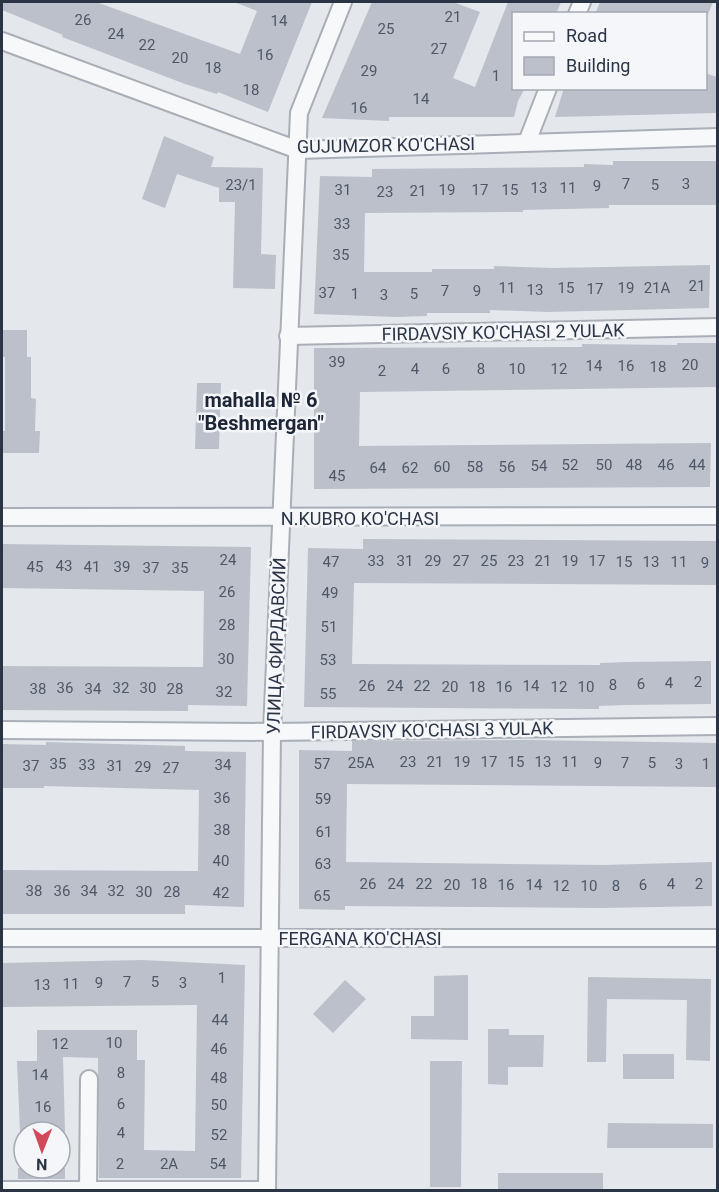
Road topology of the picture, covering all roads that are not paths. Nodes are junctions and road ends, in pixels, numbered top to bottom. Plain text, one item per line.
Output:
1 (343, 2) edge
2 (2, 41) edge
3 (547, 90) edge
4 (717, 137) edge
5 (527, 142) junction
6 (298, 150) junction
7 (717, 327) edge
8 (288, 336) junction
9 (717, 516) edge
10 (2, 517) edge
11 (282, 519) junction
12 (717, 726) edge
13 (2, 730) edge
14 (272, 732) junction
15 (2, 938) edge
16 (268, 938) junction
17 (717, 938) edge
18 (89, 1079) dead end
19 (2, 1190) edge
20 (88, 1190) edge
21 (267, 1190) edge

1 - 6 street, УЛИЦА ФИРДАВСИЙ
2 - 6 street, GUJUMZOR KO'CHASI
3 - 5 street
4 - 5 street, GUJUMZOR KO'CHASI
5 - 6 street, GUJUMZOR KO'CHASI
6 - 8 street, УЛИЦА ФИРДАВСИЙ
7 - 8 street, FIRDAVSIY KO'CHASI 2 YULAK
8 - 11 street, УЛИЦА ФИРДАВСИЙ
9 - 11 street, N.KUBRO KO'CHASI
10 - 11 street, N.KUBRO KO'CHASI
11 - 14 street, УЛИЦА ФИРДАВСИЙ
12 - 14 street, FIRDAVSIY KO'CHASI 3 YULAK
13 - 14 street, FIRDAVSIY KO'CHASI 3 YULAK
14 - 16 street, УЛИЦА ФИРДАВСИЙ
15 - 16 street, FERGANA KO'CHASI
16 - 17 street, FERGANA KO'CHASI
16 - 21 street, УЛИЦА ФИРДАВСИЙ
18 - 20 street
19 - 20 street
20 - 21 street

